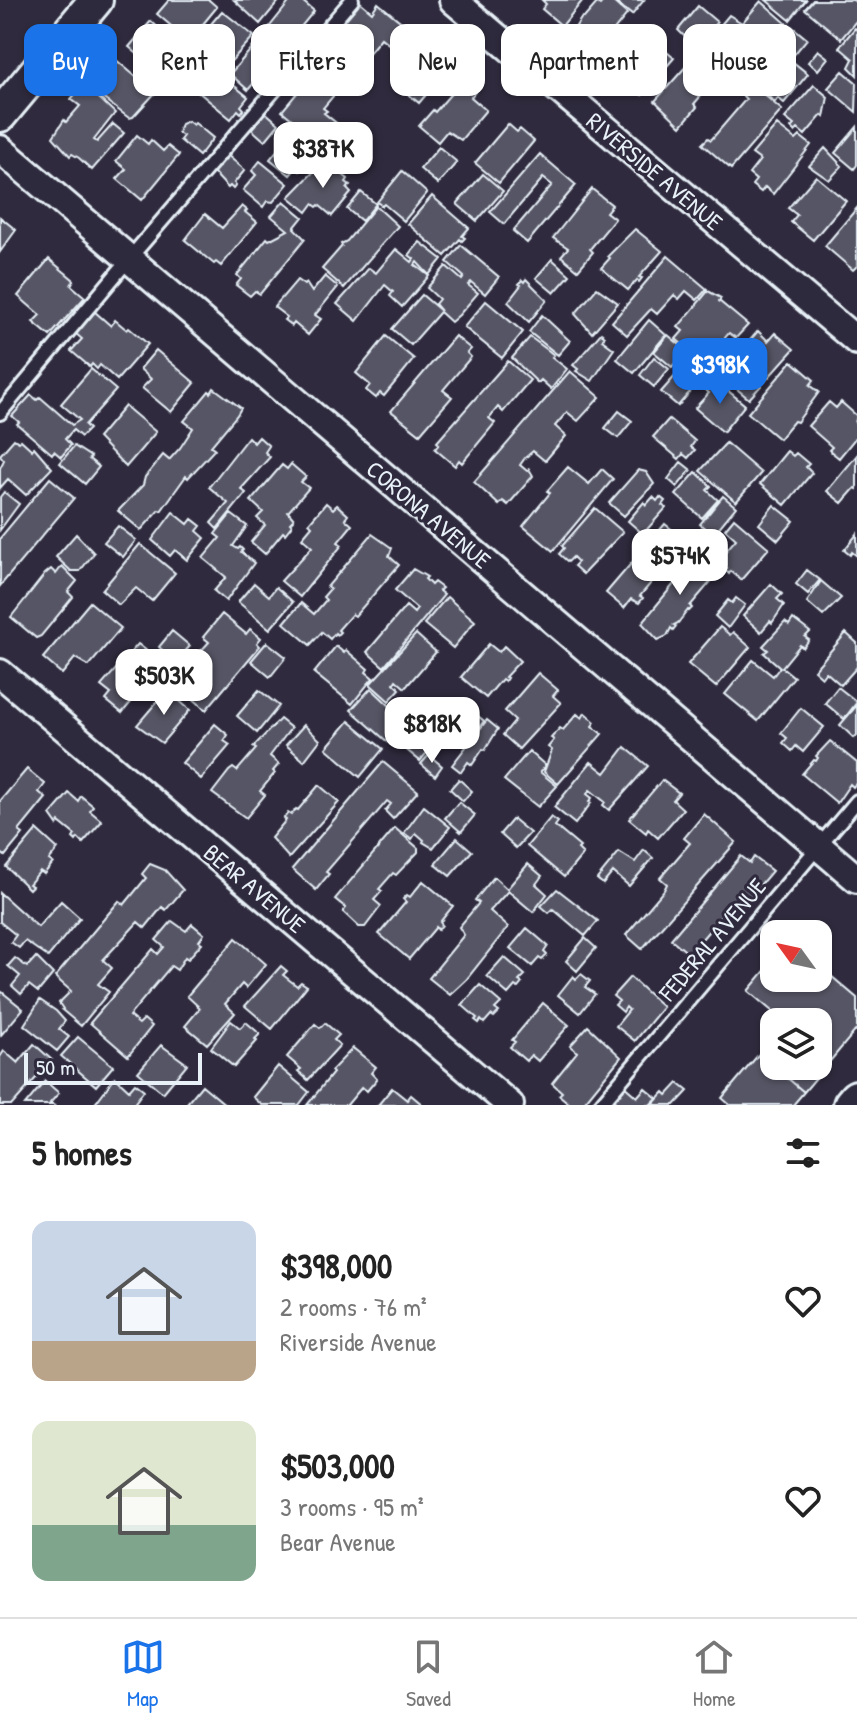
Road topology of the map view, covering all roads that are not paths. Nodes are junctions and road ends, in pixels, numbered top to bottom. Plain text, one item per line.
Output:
1 (96, 0) edge
2 (352, 0) edge
3 (453, 0) edge
4 (0, 115) edge
5 (0, 149) edge
6 (129, 259) junction
7 (857, 341) edge
8 (0, 413) edge
9 (0, 673) edge
10 (857, 801) edge
11 (819, 847) junction
12 (857, 879) edge
13 (857, 1099) edge
14 (510, 1105) edge
15 (600, 1105) edge
16 (852, 1105) edge

1 - 4 street
2 - 6 lane
3 - 7 street, RIVERSIDE AVENUE
5 - 6 street, CORONA AVENUE
6 - 8 lane
6 - 11 street, CORONA AVENUE
9 - 14 street, BEAR AVENUE
10 - 11 lane, FEDERAL AVENUE
11 - 12 street, CORONA AVENUE
11 - 15 lane, FEDERAL AVENUE
13 - 16 main road

